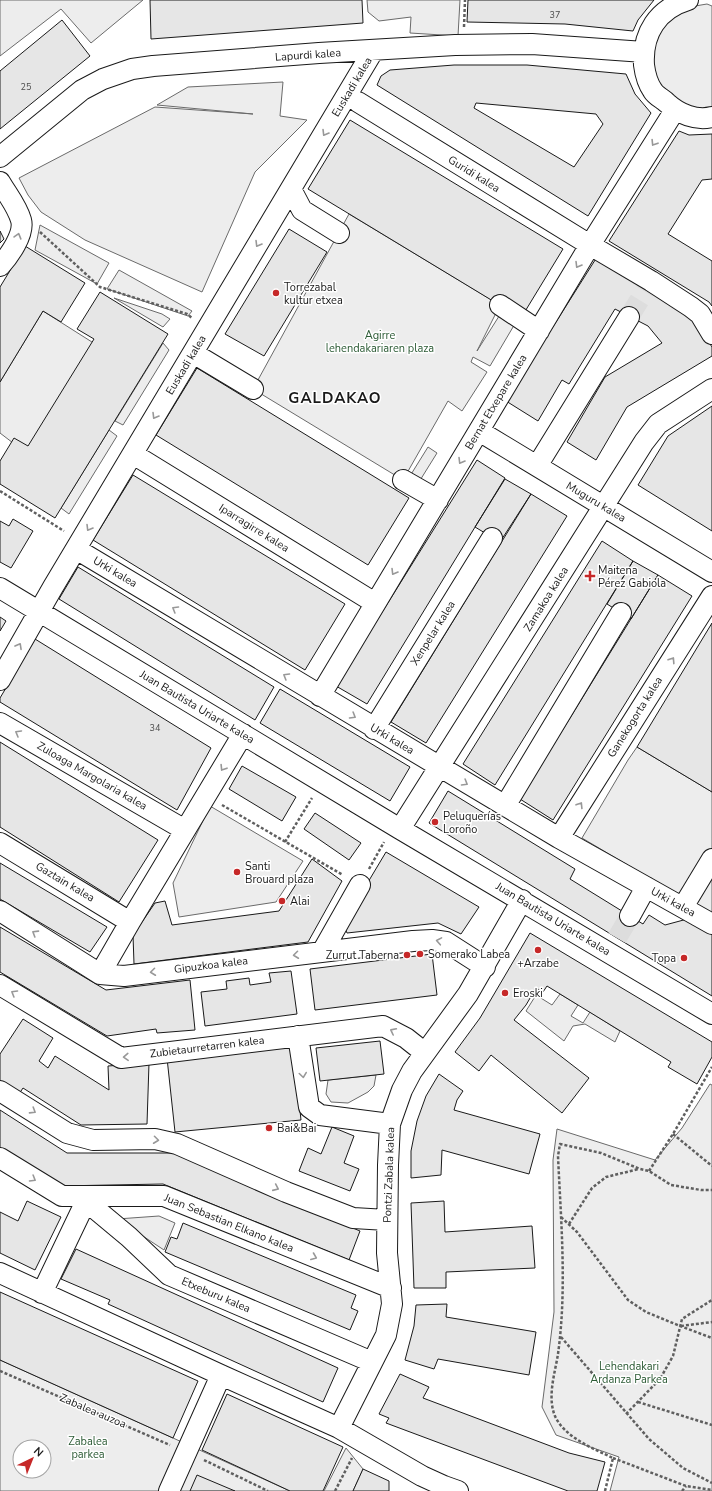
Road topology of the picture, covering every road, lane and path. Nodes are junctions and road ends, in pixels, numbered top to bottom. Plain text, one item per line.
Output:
1 (465, 0) edge
2 (680, 1) edge
3 (464, 22) dead end
4 (373, 51) junction
5 (644, 52) junction
6 (358, 102) dead end
7 (674, 110) junction
8 (712, 117) edge
9 (0, 157) edge
10 (0, 182) edge
11 (291, 189) junction
12 (21, 227) junction
13 (338, 233) dead end
14 (590, 245) junction
15 (0, 266) edge
16 (500, 305) dead end
17 (629, 317) tunnel mouth
18 (208, 328) junction
19 (539, 331) junction
20 (712, 334) edge
21 (193, 352) junction
22 (712, 389) edge
23 (253, 390) dead end
24 (480, 431) junction
25 (133, 454) junction
26 (537, 466) junction
27 (403, 480) dead end
28 (0, 491) edge
29 (438, 500) junction
30 (604, 507) junction
31 (65, 532) dead end
32 (492, 538) dead end
33 (76, 549) junction
34 (712, 572) edge
35 (0, 588) edge
36 (712, 596) edge
37 (376, 603) junction
38 (39, 612) junction
39 (621, 613) dead end
40 (0, 680) edge
41 (320, 696) junction
42 (0, 723) edge
43 (374, 728) junction
44 (243, 734) junction
45 (440, 768) junction
46 (322, 782) junction
47 (206, 795) junction
48 (505, 806) junction
49 (397, 827) junction
50 (185, 830) junction
51 (559, 838) junction
52 (0, 842) edge
53 (285, 842) junction
54 (712, 859) edge
55 (360, 885) junction
56 (646, 887) junction
57 (522, 900) junction
58 (683, 907) junction
59 (0, 912) edge
60 (630, 916) tunnel mouth
61 (130, 922) junction
62 (712, 924) edge
63 (322, 952) junction
64 (485, 966) junction
65 (100, 974) junction
66 (0, 985) edge
67 (712, 1014) edge
68 (298, 1036) junction
69 (425, 1053) junction
70 (712, 1068) edge
71 (0, 1091) edge
72 (390, 1124) junction
73 (673, 1134) junction
74 (0, 1158) edge
75 (712, 1166) edge
76 (640, 1169) junction
77 (649, 1171) junction
78 (712, 1190) edge
79 (83, 1199) junction
80 (561, 1217) junction
81 (387, 1220) junction
82 (569, 1224) junction
83 (0, 1273) edge
84 (391, 1288) junction
85 (42, 1293) junction
86 (712, 1300) edge
87 (712, 1322) edge
88 (680, 1326) junction
89 (560, 1336) junction
90 (712, 1338) edge
91 (372, 1362) junction
92 (0, 1371) edge
93 (220, 1375) junction
94 (638, 1402) junction
95 (626, 1414) junction
96 (712, 1425) edge
97 (339, 1428) junction
98 (366, 1443) junction
99 (186, 1452) junction
100 (613, 1458) junction
101 (712, 1483) edge
102 (418, 1484) edge
103 (686, 1486) junction
104 (712, 1490) edge
105 (169, 1491) edge
106 (268, 1491) edge
107 (335, 1491) edge
108 (458, 1491) edge
109 (605, 1491) edge
110 (682, 1491) edge

1 - 3 path
2 - 5 street
4 - 5 street, Lapurdi kalea
4 - 9 street, Lapurdi kalea
4 -> 11 street, Euskadi kalea
5 - 7 street
6 - 14 street, Guridi kalea
7 - 8 street
7 -> 14 street, Bernat Etxepare kalea
10 - 12 street
11 - 13 street
11 -> 18 street, Euskadi kalea
15 -> 12 street
12 - 18 path
14 -> 19 street, Bernat Etxepare kalea
14 - 20 street, Guridi kalea
16 - 19 street
17 - 26 street
18 - 21 street, Euskadi kalea
19 - 24 street, Bernat Etxepare kalea
21 - 23 street
21 -> 25 street, Euskadi kalea
22 - 30 street, Zamakoa kalea
24 - 26 street, Muguru kalea
24 -> 29 street, Bernat Etxepare kalea
25 -> 33 street, Euskadi kalea
25 - 37 street, Iparragirre kalea
26 - 30 street, Muguru kalea
27 - 29 street
28 - 31 path
29 -> 37 street, Bernat Etxepare kalea
30 - 34 street, Muguru kalea
30 - 45 street, Zamakoa kalea
32 - 43 street, Xenpelar kalea
33 - 38 street, Euskadi kalea
41 -> 33 street, Urki kalea
35 - 38 street, Juan Bautista Uriarte kalea
51 -> 36 street, Ganekogorta kalea
37 - 41 street, Bernat Etxepare kalea
40 -> 38 street, Euskadi kalea
38 - 44 street, Juan Bautista Uriarte kalea
39 - 48 street
41 -> 43 street, Urki kalea
50 -> 42 street, Zuloaga Margolaria kalea
43 - 45 street, Urki kalea
44 - 46 street, Juan Bautista Uriarte kalea
44 -> 47 street
45 -> 48 street, Urki kalea
45 - 49 street, Zamakoa kalea
46 - 49 street, Juan Bautista Uriarte kalea
46 - 53 path
47 - 50 street
47 - 53 path
48 - 51 street, Urki kalea
49 - 55 path
49 - 57 street, Juan Bautista Uriarte kalea
50 - 61 street
51 - 56 street, Urki kalea
52 - 61 street, Gaztain kalea
53 - 55 path
54 - 58 street
55 - 63 street
56 - 58 street, Urki kalea
56 - 60 street
57 - 64 street, Pontzi Zabala kalea
57 - 67 street, Juan Bautista Uriarte kalea
58 - 62 street, Urki kalea
65 -> 59 street, Gipuzkoa kalea
61 - 65 street
64 -> 63 street, Gipuzkoa kalea
63 -> 65 street, Gipuzkoa kalea
64 - 69 street, Pontzi Zabala kalea
68 -> 66 street, Zubietaurretarren kalea
69 -> 68 street, Zubietaurretarren kalea
68 -> 72 street
69 - 72 street, Pontzi Zabala kalea
70 - 73 path
71 -> 81 street
72 - 81 street, Pontzi Zabala kalea
73 - 75 path
73 - 77 path
74 -> 79 street, Juan Sebastian Elkano kalea
76 - 77 path
76 - 80 path
76 - 82 path
77 - 78 path
79 -> 84 street, Juan Sebastian Elkano kalea
79 - 85 street
79 - 91 street, Etxeburu kalea
80 - 82 path
80 - 89 path
81 - 84 street, Pontzi Zabala kalea
82 - 88 path
83 - 85 street
84 - 91 street, Pontzi Zabala kalea
85 - 93 street
86 - 88 path
87 - 88 path
88 - 90 path
88 - 94 path
89 - 95 path
89 - 100 path
91 - 97 street
92 - 99 path, Zabalea auzoa
93 - 97 street
93 - 99 street
94 - 95 path
94 - 96 path
95 - 101 path
97 - 98 street
98 - 102 street
98 - 107 path
99 - 105 street
99 - 106 path, Zabalea auzoa
100 - 103 path
100 - 109 path
102 - 108 street
103 - 104 path
103 - 110 path

